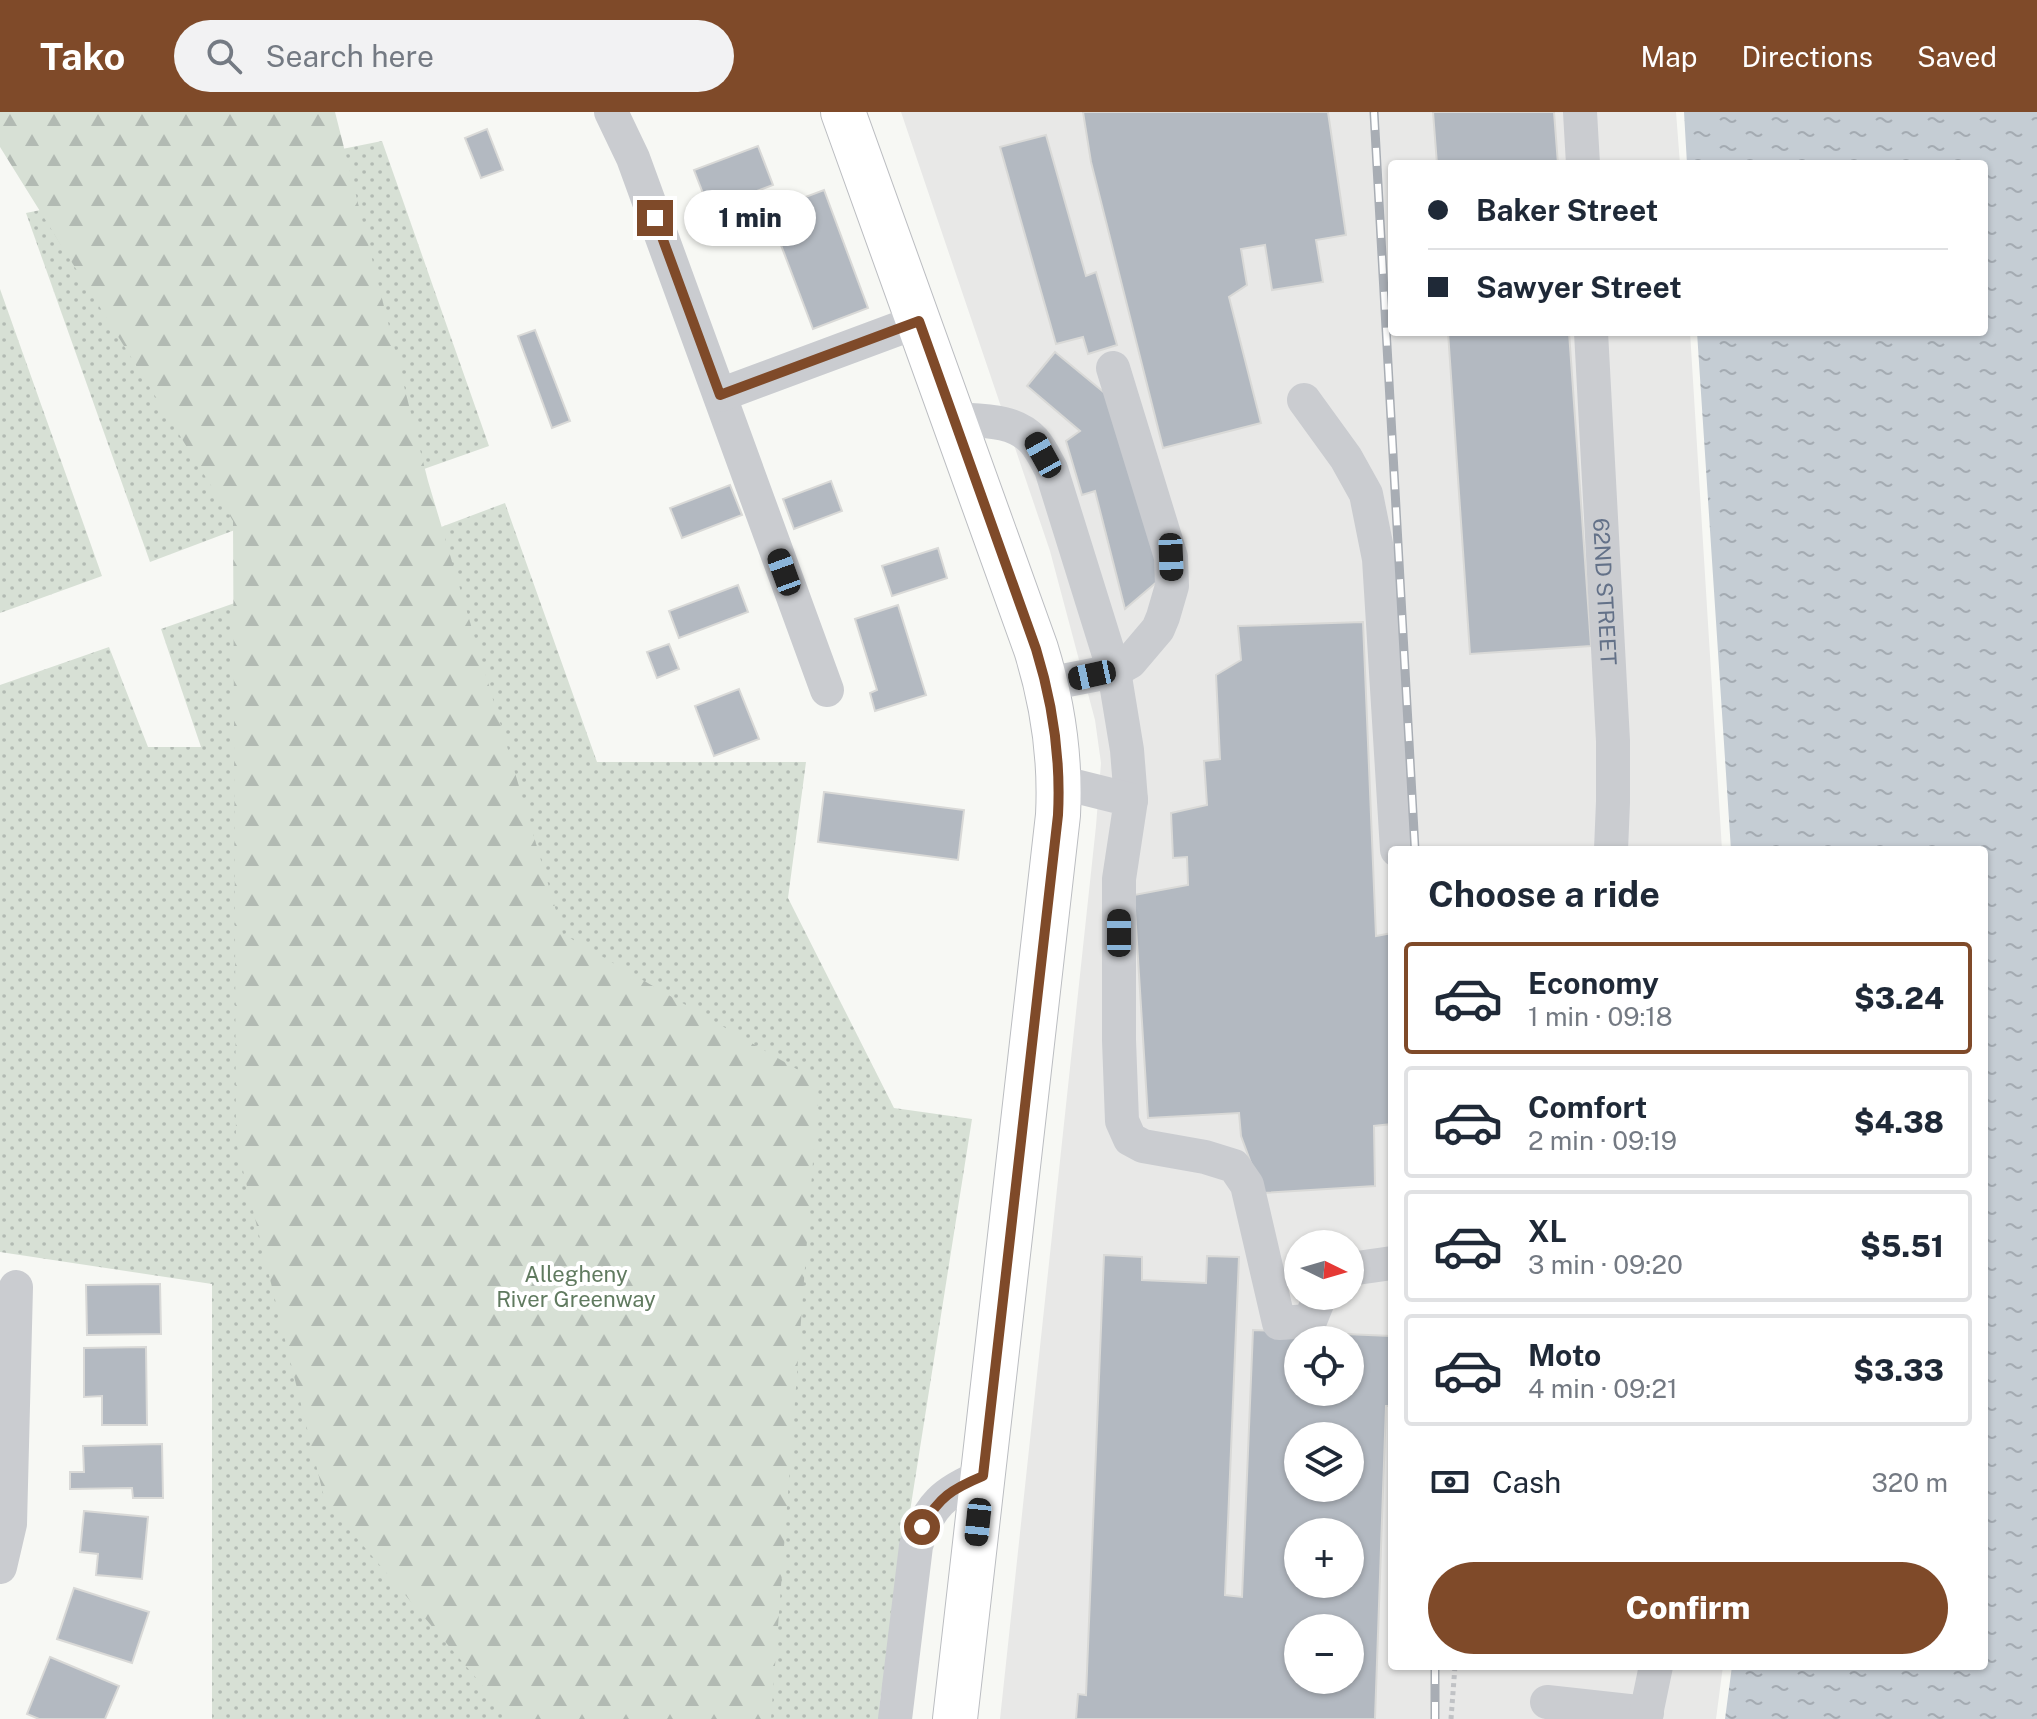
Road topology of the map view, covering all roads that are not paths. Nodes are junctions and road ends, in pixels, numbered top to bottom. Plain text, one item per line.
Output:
1 (611, 112) edge
2 (843, 112) edge
3 (1580, 112) edge
4 (1583, 160) edge
5 (919, 321) junction
6 (1591, 336) edge
7 (1113, 368) dead end
8 (720, 395) junction
9 (1304, 400) dead end
10 (954, 419) junction
11 (1114, 671) junction
12 (1047, 684) junction
13 (827, 690) dead end
14 (1059, 782) junction
15 (1131, 800) junction
16 (1397, 846) edge
17 (1611, 846) edge
18 (1388, 1264) edge
19 (1364, 1267) edge
20 (16, 1287) dead end
21 (1314, 1310) edge
22 (983, 1476) junction
23 (0, 1567) edge
24 (1655, 1670) edge
25 (1547, 1702) dead end
26 (1646, 1716) edge
27 (895, 1719) edge
28 (955, 1719) edge

1 - 8 street
2 - 5 highway
3 - 4 street
5 - 8 street
5 - 10 highway
6 - 17 street, 62ND STREET
7 - 11 street
8 - 13 street
9 - 16 street
10 - 11 street
10 - 12 highway
11 - 12 street
11 - 15 street
12 - 14 highway
14 - 15 street
14 - 22 highway
15 - 21 street
18 - 19 street
20 - 23 street
22 - 27 street
22 - 28 highway
24 - 26 street
25 - 26 street

